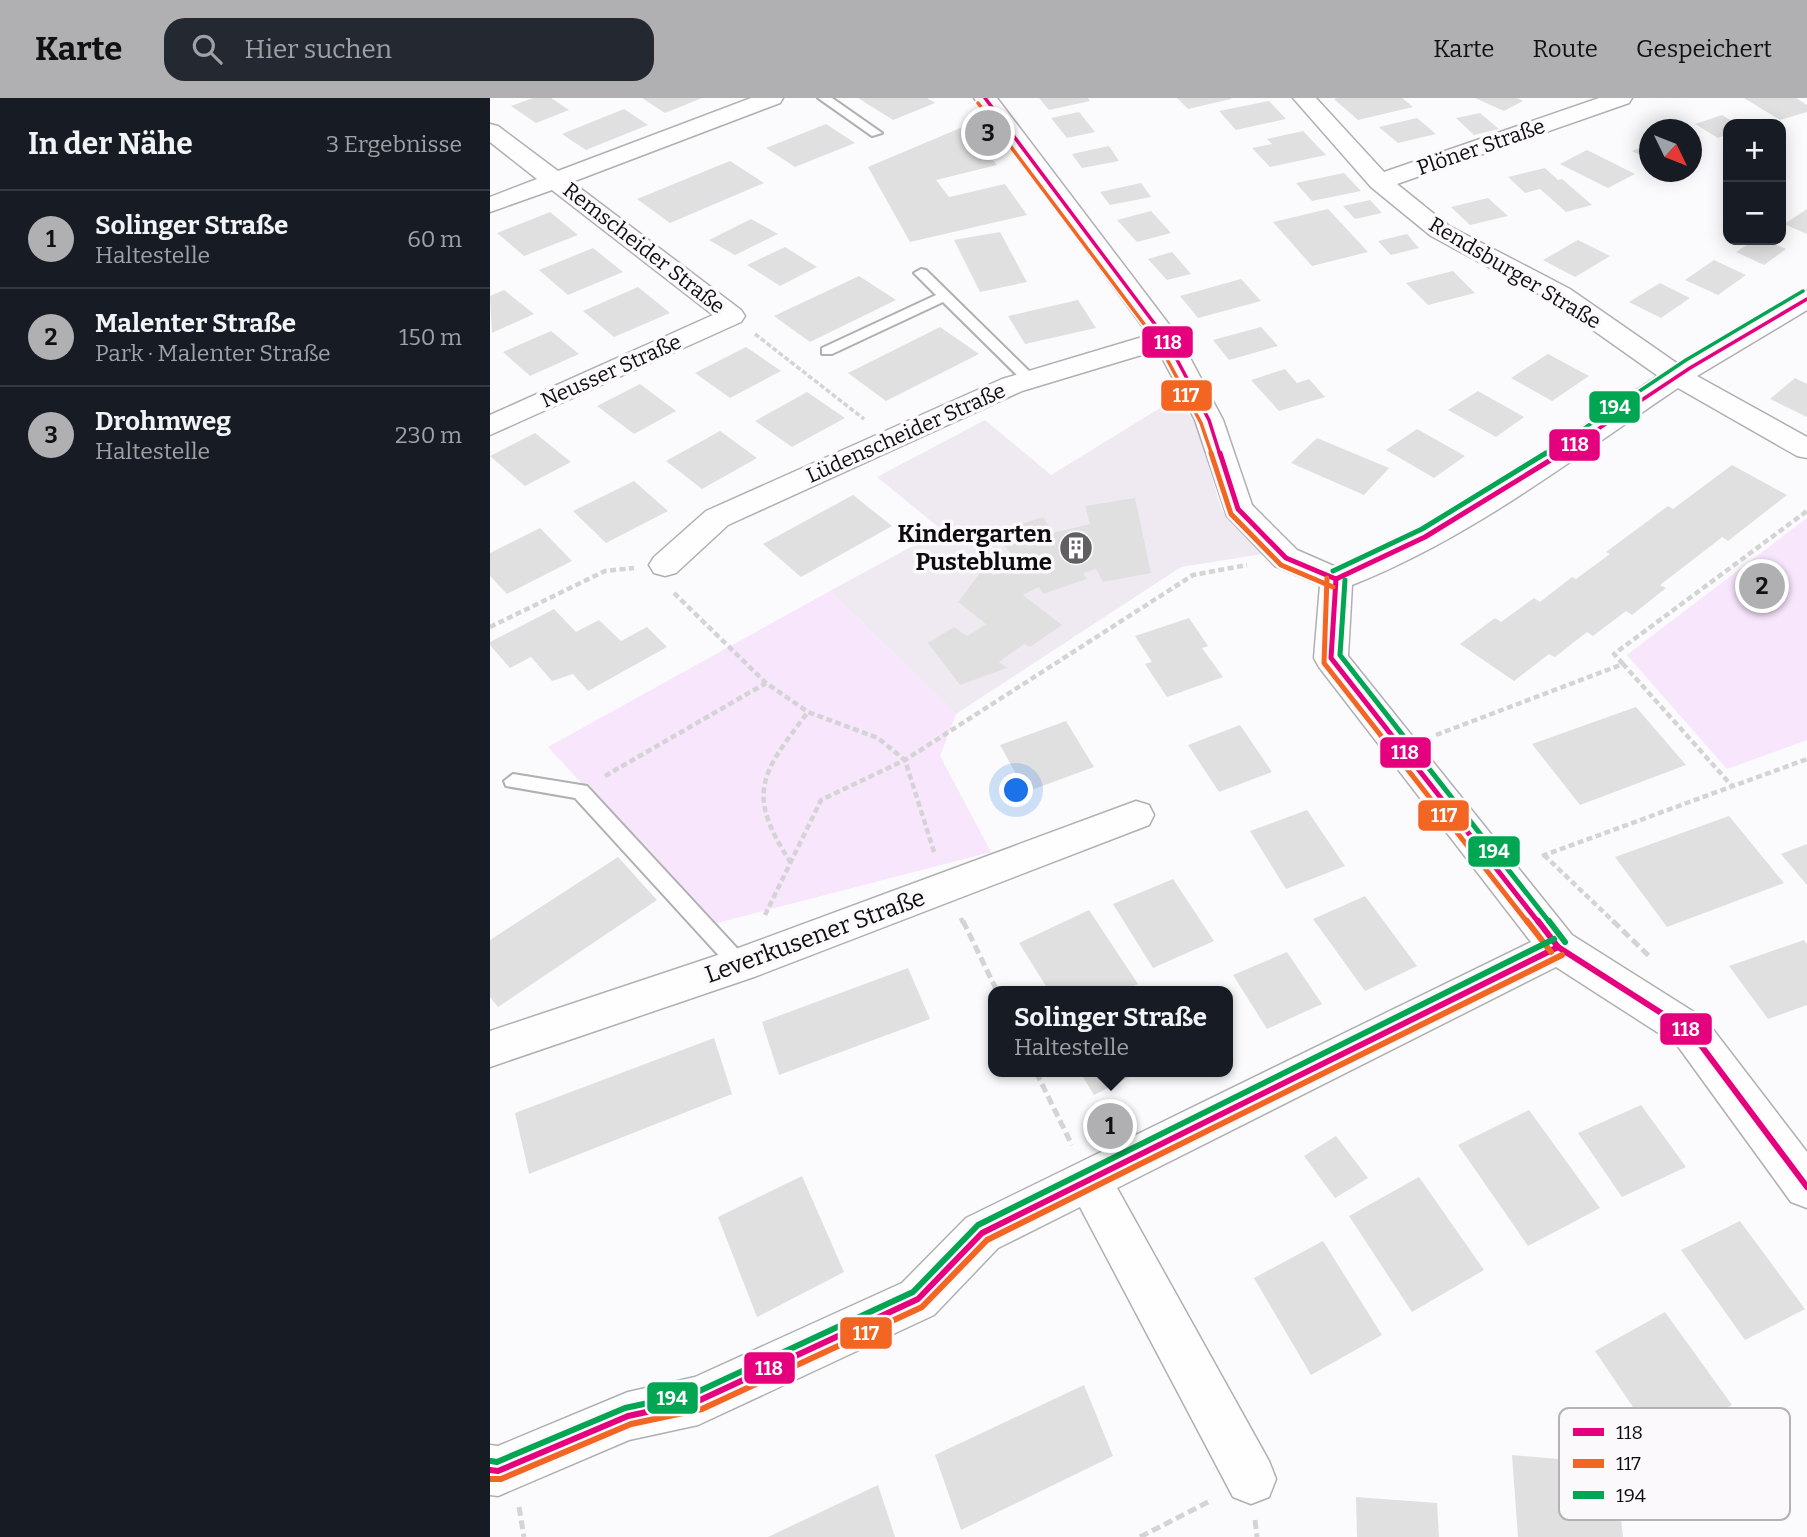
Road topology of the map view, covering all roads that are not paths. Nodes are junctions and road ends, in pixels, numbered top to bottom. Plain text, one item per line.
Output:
1 (772, 98) edge
2 (824, 98) edge
3 (985, 98) edge
4 (1304, 98) edge
5 (1621, 98) edge
6 (490, 131) edge
7 (876, 132) dead end
8 (556, 180) junction
9 (1380, 182) junction
10 (490, 205) edge
11 (921, 272) dead end
12 (944, 296) junction
13 (1807, 299) edge
14 (732, 316) joint
15 (1166, 339) junction
16 (827, 351) dead end
17 (1677, 376) junction
18 (1029, 379) junction
19 (490, 426) edge
20 (1807, 449) edge
21 (665, 565) road end
22 (1336, 579) junction
23 (513, 781) dead end
24 (1136, 815) dead end
25 (1558, 947) junction
26 (740, 965) junction
27 (490, 1049) edge
28 (1090, 1181) junction
29 (1807, 1187) edge
30 (490, 1470) edge
31 (1251, 1479) road end

1 - 8 street
2 - 7 lane
3 - 15 street
4 - 9 street, Rendsburger Straße
5 - 9 street, Plöner Straße
6 - 8 street, Remscheider Straße
8 - 10 street
8 - 14 street, Remscheider Straße
9 - 17 street, Rendsburger Straße
11 - 12 lane
12 - 16 lane
12 - 18 lane
13 - 17 street
14 - 19 street, Neusser Straße
15 - 18 street, Lüdenscheider Straße
15 - 22 street
17 - 20 street, Rendsburger Straße
17 - 22 street
18 - 21 street, Lüdenscheider Straße
22 - 25 street
23 - 26 lane
24 - 26 street, Leverkusener Straße
25 - 28 street
25 - 29 street
26 - 27 street, Leverkusener Straße
28 - 30 street
28 - 31 street

